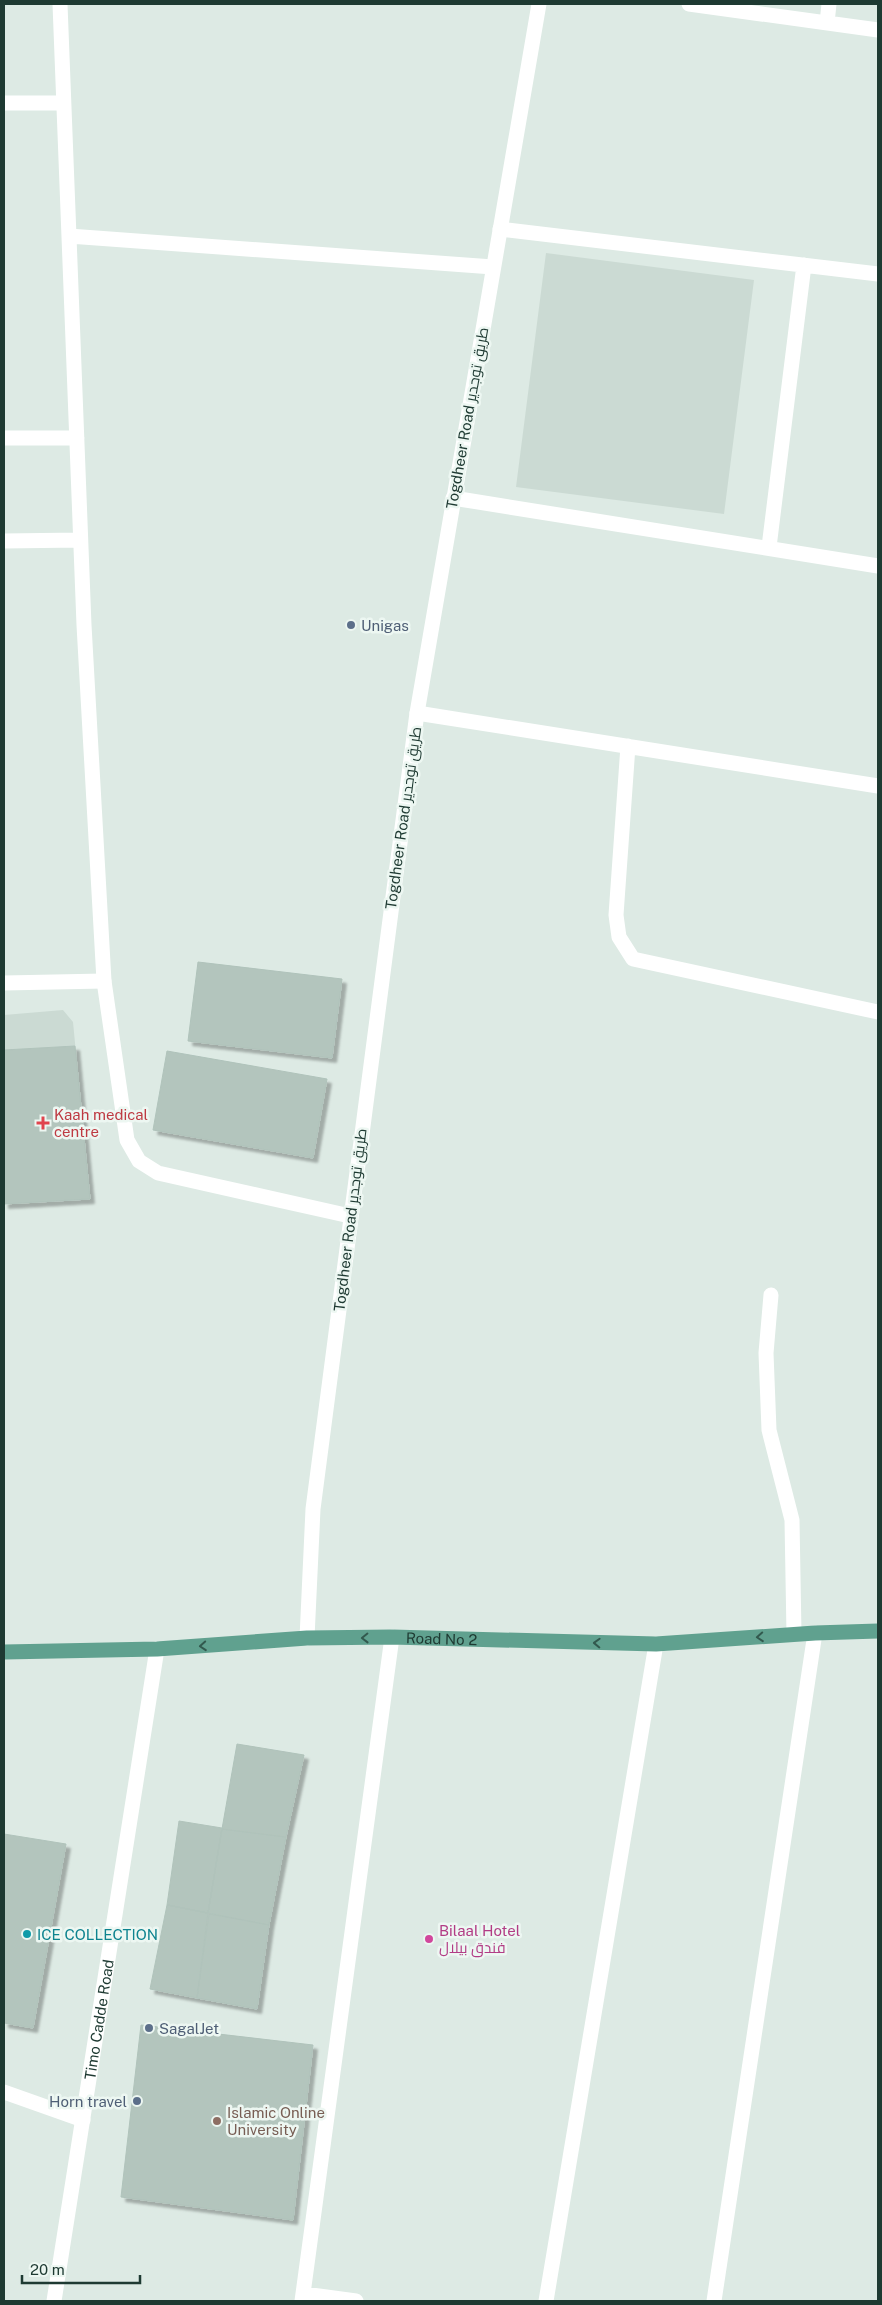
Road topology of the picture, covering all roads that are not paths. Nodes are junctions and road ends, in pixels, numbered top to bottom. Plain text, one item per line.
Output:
1 (60, 4) edge
2 (539, 4) edge
3 (688, 4) edge
4 (829, 4) edge
5 (827, 23) junction
6 (878, 30) edge
7 (4, 103) edge
8 (63, 103) junction
9 (500, 229) junction
10 (69, 236) junction
11 (804, 265) junction
12 (493, 267) junction
13 (878, 274) edge
14 (4, 438) edge
15 (77, 438) junction
16 (453, 498) junction
17 (80, 540) junction
18 (4, 541) edge
19 (769, 547) junction
20 (878, 566) edge
21 (417, 713) junction
22 (628, 746) junction
23 (878, 786) edge
24 (104, 981) junction
25 (4, 982) edge
26 (878, 1012) edge
27 (350, 1216) junction
28 (771, 1295) dead end
29 (878, 1631) edge
30 (815, 1633) junction
31 (794, 1634) junction
32 (392, 1637) junction
33 (308, 1638) junction
34 (656, 1644) junction
35 (157, 1649) junction
36 (4, 1652) edge
37 (4, 2092) edge
38 (83, 2120) junction
39 (303, 2298) edge
40 (54, 2301) edge
41 (356, 2301) edge
42 (546, 2301) edge
43 (714, 2301) edge

1 - 8 street
2 - 9 street, Togdheer Road طريق توجدير
3 - 5 street
4 - 5 street
5 - 6 street
7 - 8 street
8 - 10 street
9 - 11 street
9 - 12 street, Togdheer Road طريق توجدير
10 - 12 street
10 - 15 street
11 - 13 street
11 - 19 street
12 - 16 street, Togdheer Road طريق توجدير
14 - 15 street
15 - 17 street
16 - 19 street
16 - 21 street, Togdheer Road طريق توجدير
17 - 18 street
17 - 24 street
19 - 20 street
21 - 22 street
21 - 27 street, Togdheer Road طريق توجدير
22 - 23 street
22 - 26 street
24 - 25 street
24 - 27 street
27 - 33 street, Togdheer Road طريق توجدير
28 - 31 street
29 - 30 main road, Road No 2
30 - 31 main road, Road No 2
30 - 43 street
31 -> 34 main road, Road No 2
32 -> 33 main road, Road No 2
34 -> 32 main road, Road No 2
32 - 39 street
33 -> 35 main road, Road No 2
34 - 42 street
35 - 36 main road, Road No 2
35 - 38 street, Timo Cadde Road
37 - 38 street
38 - 40 street, Timo Cadde Road
39 - 41 street

